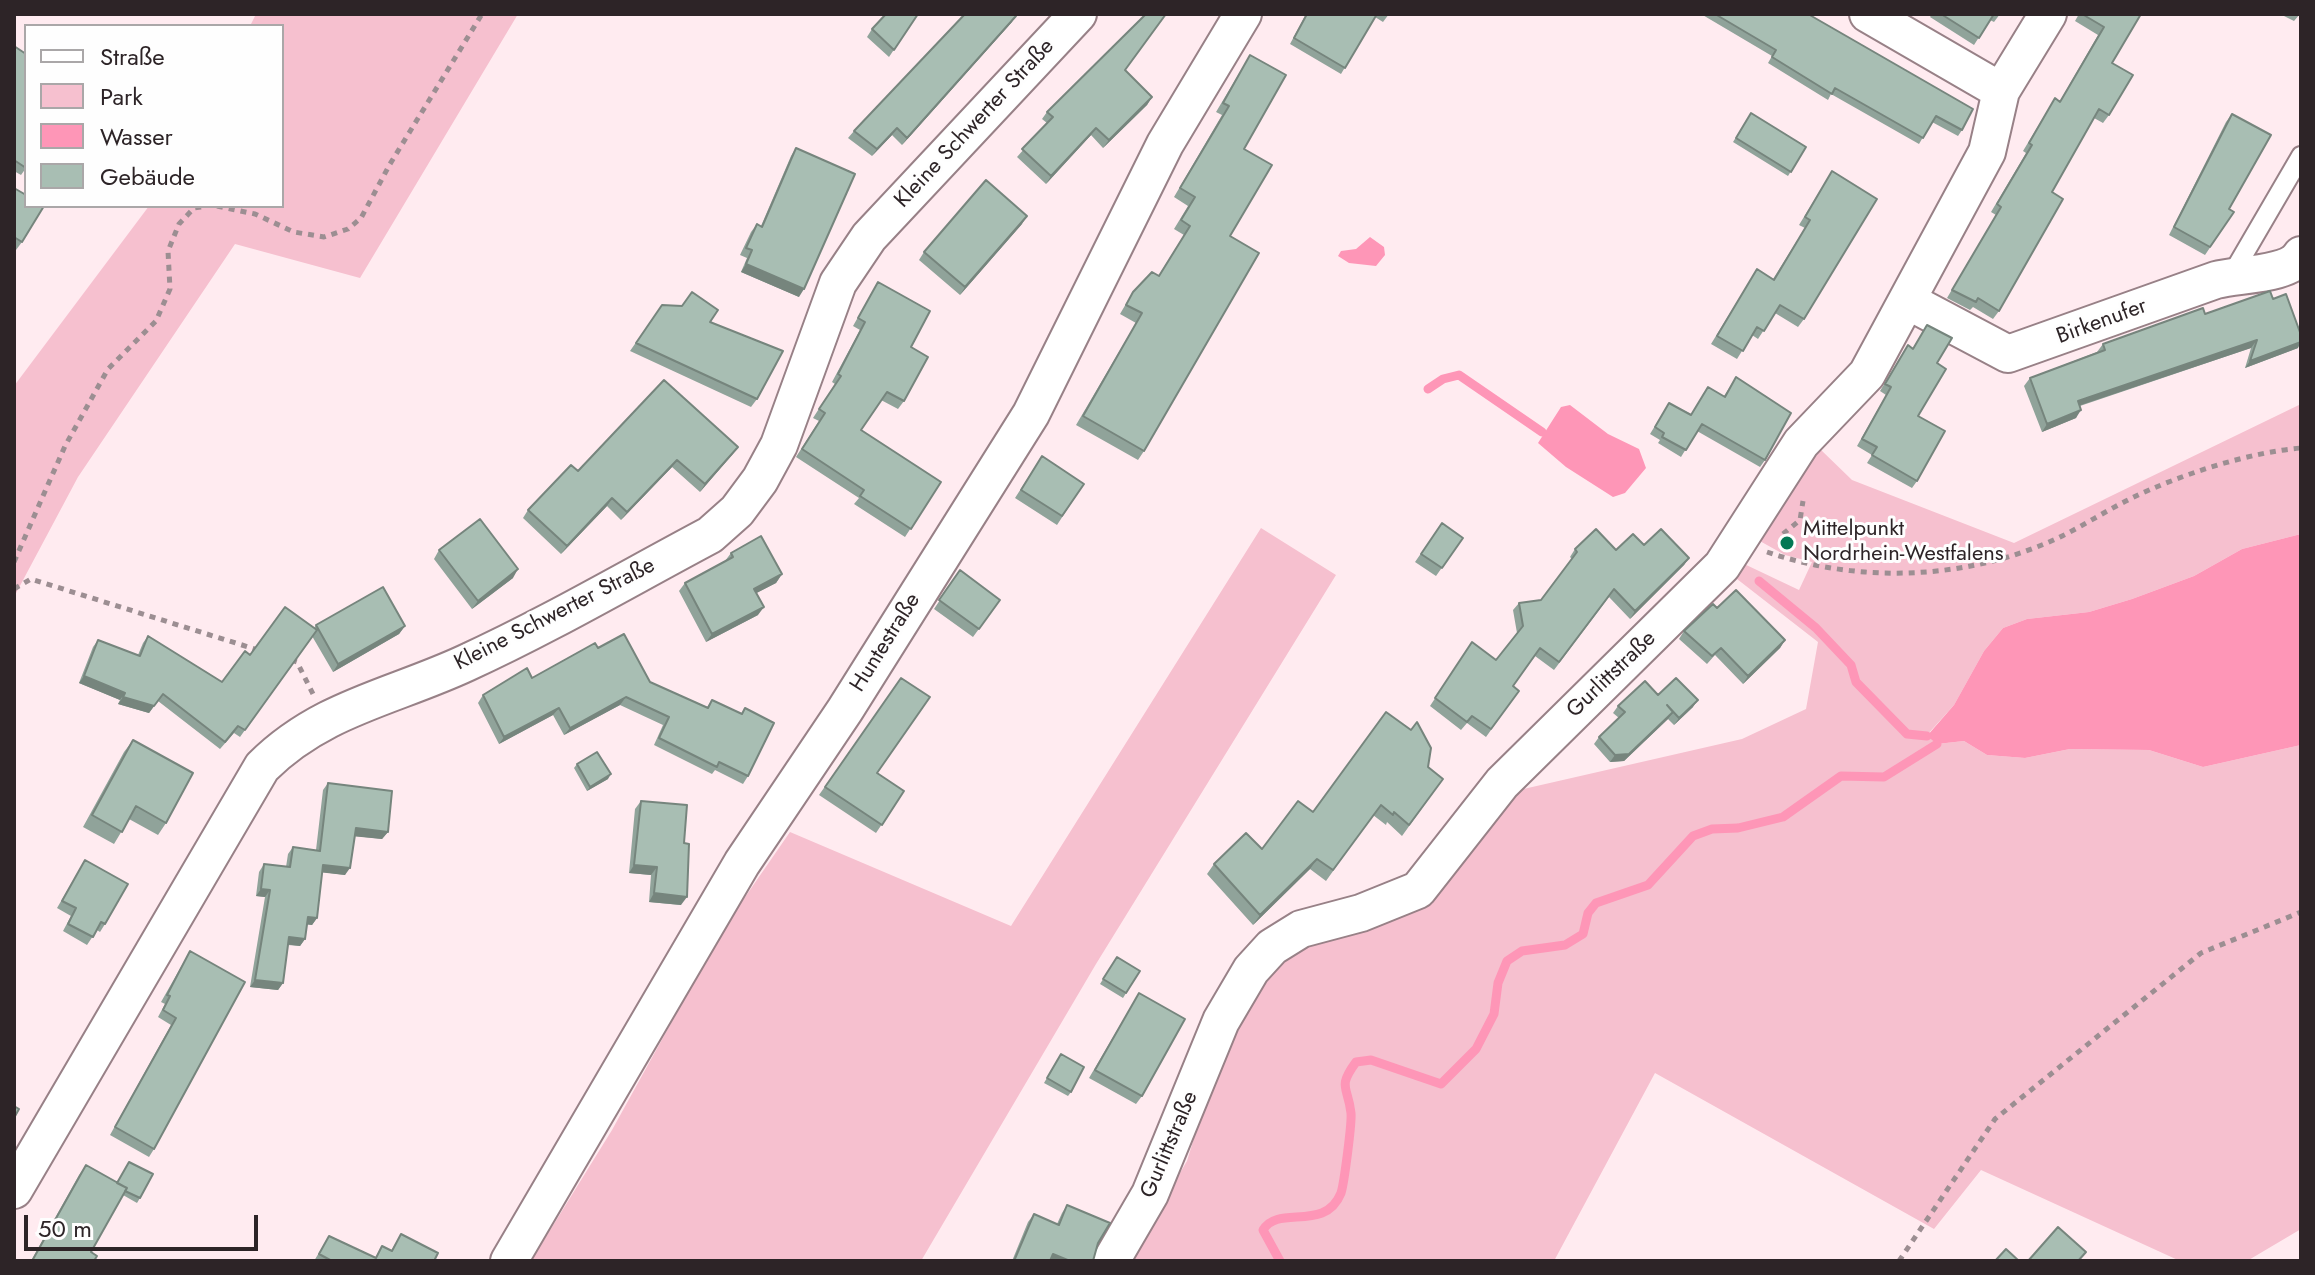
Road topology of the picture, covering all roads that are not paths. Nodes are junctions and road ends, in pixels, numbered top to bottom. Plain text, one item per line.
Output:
1 (1243, 14) edge
2 (1868, 14) edge
3 (2048, 14) edge
4 (1074, 15) edge
5 (2001, 91) junction
6 (2301, 156) edge
7 (2301, 255) edge
8 (2231, 276) junction
9 (1908, 301) junction
10 (14, 1190) edge
11 (509, 1261) edge
12 (1111, 1261) edge

1 - 11 street, Huntestraße
2 - 5 street
3 - 5 street, Gurlittstraße
4 - 10 street, Kleine Schwerter Straße
5 - 9 street, Gurlittstraße
6 - 8 lane
7 - 8 street, Birkenufer
8 - 9 street, Birkenufer
9 - 12 street, Gurlittstraße

